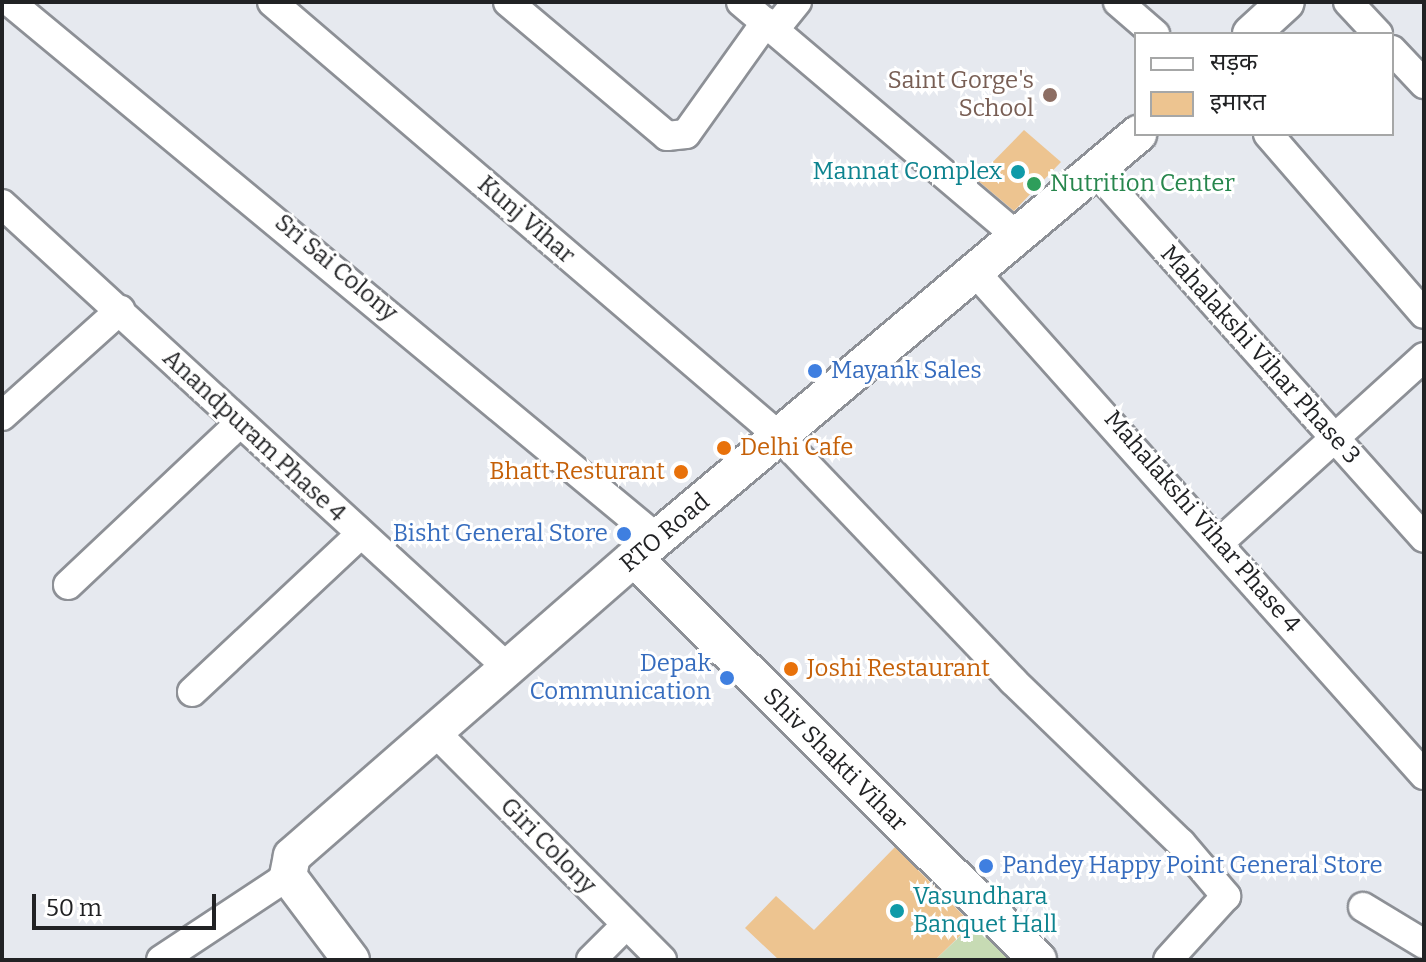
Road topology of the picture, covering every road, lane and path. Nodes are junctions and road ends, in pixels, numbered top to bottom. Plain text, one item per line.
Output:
1 (5, 2) edge
2 (272, 2) edge
3 (508, 2) edge
4 (741, 2) edge
5 (797, 2) edge
6 (1118, 2) edge
7 (1286, 2) edge
8 (1348, 2) edge
9 (771, 26) junction
10 (1153, 32) edge
11 (1253, 32) edge
12 (1376, 32) edge
13 (1394, 52) edge
14 (1424, 84) edge
15 (1136, 136) edge
16 (1270, 136) edge
17 (1096, 171) junction
18 (2, 204) edge
19 (1018, 237) junction
20 (976, 273) junction
21 (120, 310) junction
22 (1424, 314) edge
23 (1424, 357) edge
24 (2, 416) edge
25 (240, 423) junction
26 (780, 437) junction
27 (1332, 438) junction
28 (360, 535) junction
29 (1424, 538) edge
30 (1219, 543) junction
31 (646, 548) junction
32 (68, 585) dead end
33 (507, 667) junction
34 (192, 692) dead end
35 (434, 731) junction
36 (1424, 775) edge
37 (288, 876) junction
38 (1363, 907) dead end
39 (626, 925) junction
40 (1424, 944) edge
41 (161, 960) edge
42 (351, 960) edge
43 (591, 960) edge
44 (662, 960) edge
45 (1038, 960) edge
46 (1168, 960) edge

1 - 31 street, Sri Sai Colony
2 - 26 street, Kunj Vihar
3 - 9 street
4 - 9 street
5 - 9 street
6 - 10 street
7 - 11 street
8 - 12 street
9 - 19 street
13 - 14 street
15 - 17 street, RTO Road
16 - 22 street
17 - 19 street, RTO Road
17 - 27 street, Mahalakshi Vihar Phase 3
18 - 21 street, Anandpuram Phase 4
19 - 20 street, RTO Road
20 - 26 street, RTO Road
20 - 30 street, Mahalakshi Vihar Phase 4
21 - 24 street
21 - 25 street, Anandpuram Phase 4
23 - 27 street
25 - 28 street, Anandpuram Phase 4
25 - 32 street
26 - 31 street, RTO Road
26 - 46 street, Kunj Vihar
27 - 29 street, Mahalakshi Vihar Phase 3
27 - 30 street
28 - 33 street, Anandpuram Phase 4
28 - 34 street
30 - 36 street, Mahalakshi Vihar Phase 4
31 - 33 street, RTO Road
31 - 45 street, Shiv Shakti Vihar
33 - 35 street, RTO Road
35 - 37 street, RTO Road
35 - 39 street, Giri Colony
37 - 41 street
37 - 42 street
38 - 40 street
39 - 43 street
39 - 44 street, Giri Colony

